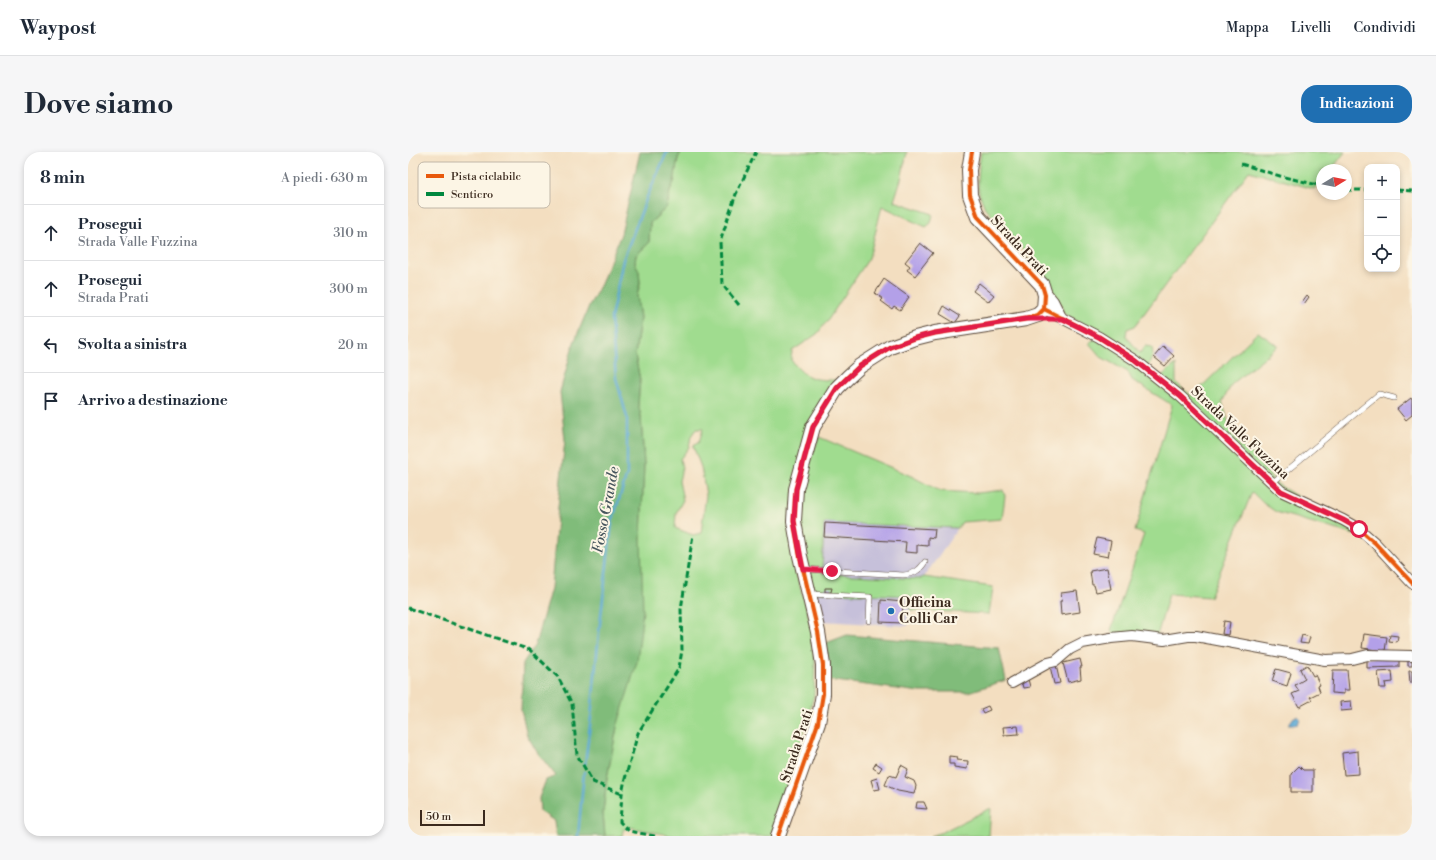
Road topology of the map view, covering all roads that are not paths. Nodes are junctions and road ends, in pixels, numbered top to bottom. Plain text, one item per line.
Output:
1 (972, 152) edge
2 (1044, 290) junction
3 (1044, 309) junction
4 (1026, 319) junction
5 (1063, 319) junction
6 (1394, 398) dead end
7 (1272, 483) junction
8 (925, 562) dead end
9 (803, 569) junction
10 (1412, 584) edge
11 (809, 594) junction
12 (869, 621) dead end
13 (1412, 656) edge
14 (1012, 683) dead end
15 (778, 836) edge

1 - 2 street, Strada Prati
2 - 3 street, Strada Prati
2 - 5 street
3 - 4 street, Strada Prati
3 - 5 street, Strada Valle Fuzzina
4 - 5 street, Strada Valle Fuzzina
4 - 9 street, Strada Prati
5 - 7 street, Strada Valle Fuzzina
6 - 7 lane
7 - 10 street, Strada Valle Fuzzina
8 - 9 lane
9 - 11 street, Strada Prati
11 - 12 lane
11 - 15 street, Strada Prati
13 - 14 street

